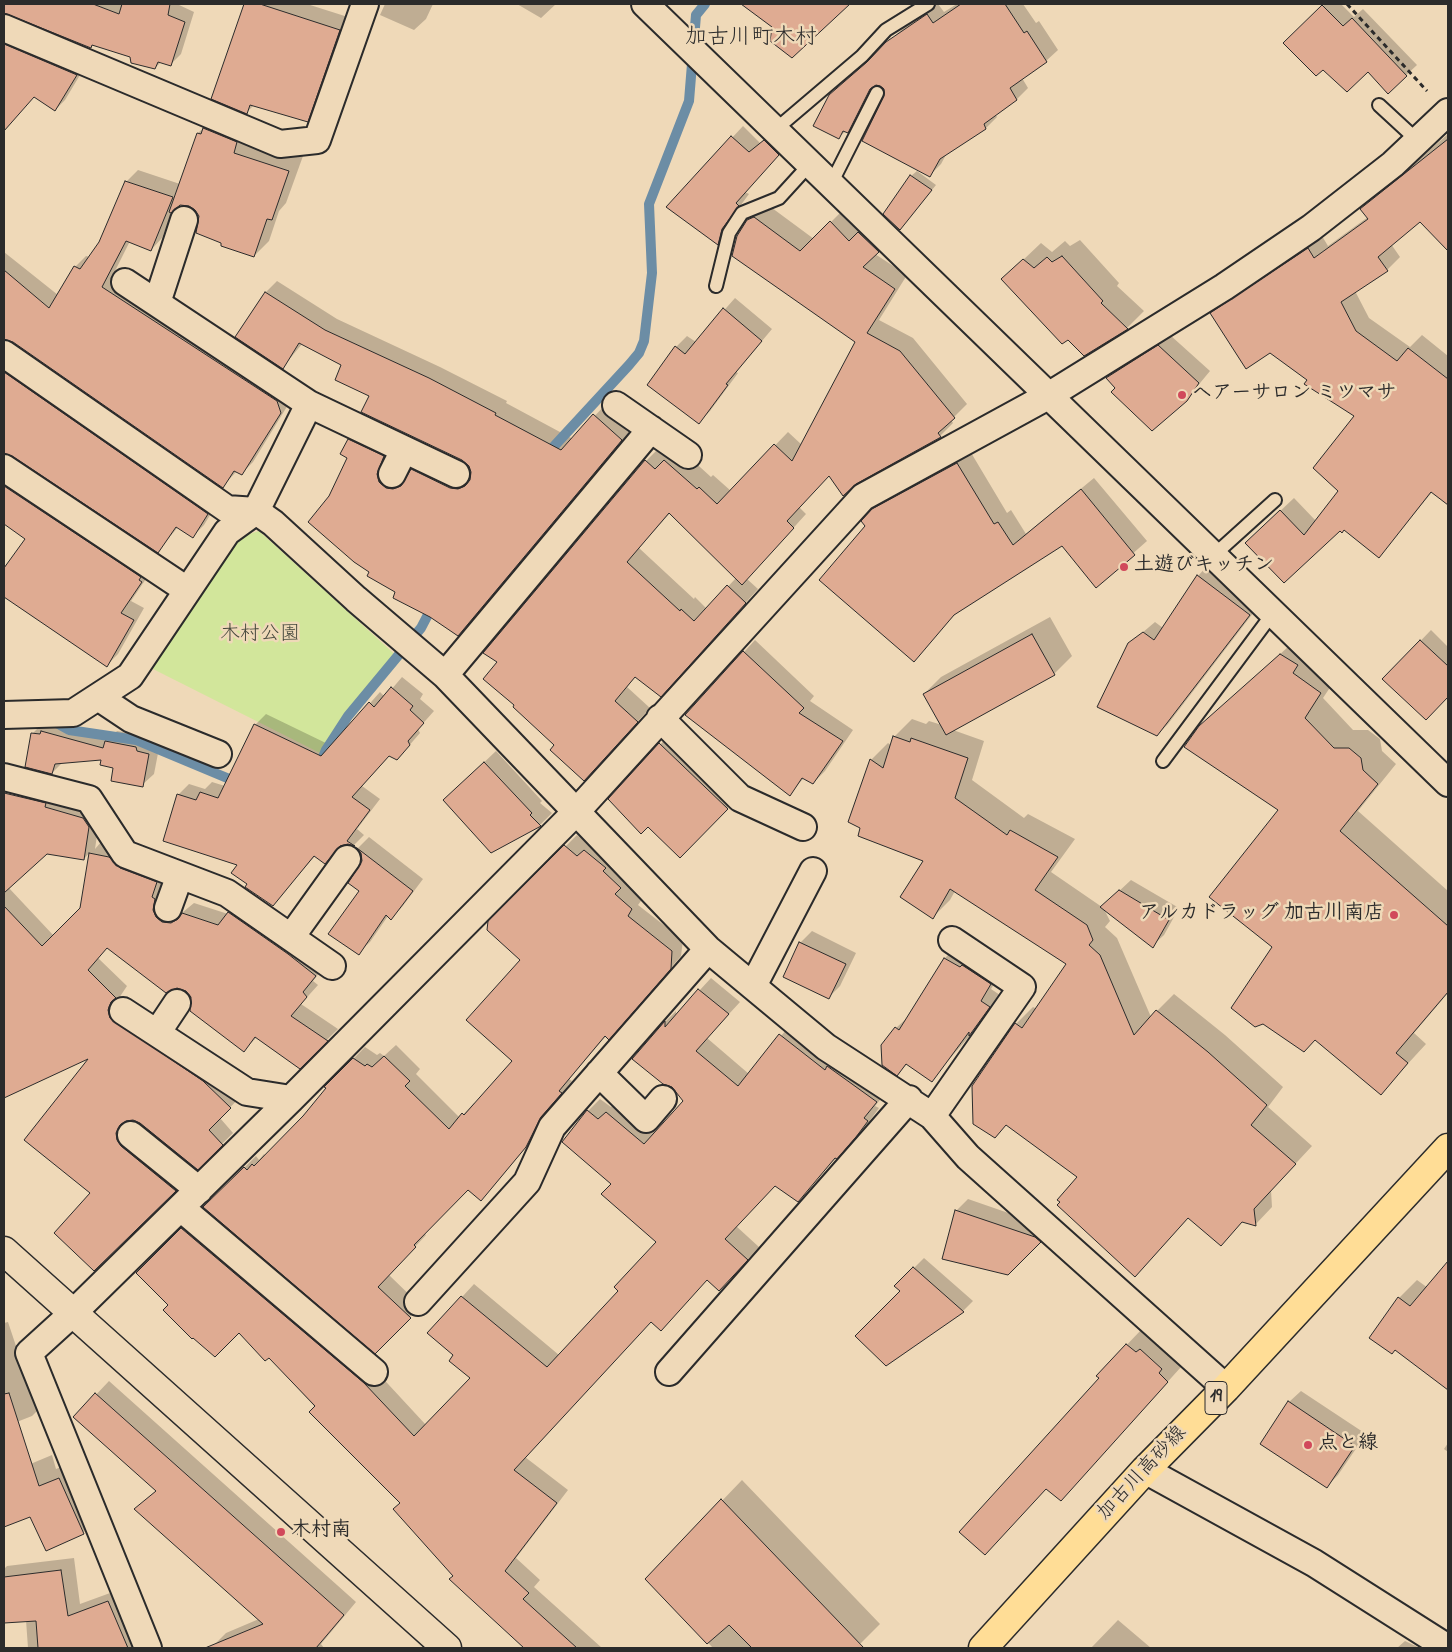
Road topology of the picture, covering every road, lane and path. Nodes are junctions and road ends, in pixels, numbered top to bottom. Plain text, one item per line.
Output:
1 (365, 4) edge
2 (645, 4) edge
3 (928, 4) edge
4 (1347, 4) edge
5 (4, 28) edge
6 (878, 93) dead end
7 (1379, 105) dead end
8 (1448, 113) edge
9 (775, 130) junction
10 (1418, 141) junction
11 (810, 164) junction
12 (831, 184) junction
13 (184, 220) dead end
14 (124, 282) dead end
15 (716, 286) dead end
16 (157, 303) junction
17 (4, 354) edge
18 (1048, 396) junction
19 (309, 404) junction
20 (616, 405) dead end
21 (652, 429) junction
22 (404, 450) junction
23 (688, 455) dead end
24 (4, 468) edge
25 (392, 474) dead end
26 (456, 474) dead end
27 (1275, 500) dead end
28 (256, 511) junction
29 (1213, 556) junction
30 (187, 590) junction
31 (1273, 613) junction
32 (445, 675) junction
33 (98, 697) junction
34 (4, 715) edge
35 (660, 718) junction
36 (218, 754) dead end
37 (1163, 761) dead end
38 (4, 777) edge
39 (1448, 783) edge
40 (576, 812) junction
41 (803, 827) dead end
42 (347, 859) dead end
43 (813, 872) dead end
44 (180, 875) junction
45 (168, 908) dead end
46 (291, 938) junction
47 (952, 940) dead end
48 (708, 949) junction
49 (332, 966) dead end
50 (753, 986) junction
51 (177, 1004) dead end
52 (123, 1010) dead end
53 (157, 1032) junction
54 (599, 1073) junction
55 (291, 1099) junction
56 (663, 1099) dead end
57 (909, 1100) junction
58 (932, 1116) junction
59 (131, 1135) dead end
60 (1448, 1148) edge
61 (199, 1190) junction
62 (181, 1208) junction
63 (4, 1251) edge
64 (418, 1302) dead end
65 (73, 1313) junction
66 (374, 1372) dead end
67 (669, 1372) dead end
68 (1226, 1388) junction
69 (1145, 1470) junction
70 (148, 1648) edge
71 (447, 1648) edge
72 (983, 1648) edge
73 (1448, 1648) edge

1 - 5 street
2 - 9 street
3 - 9 lane
4 - 8 path
6 - 12 lane
7 - 10 lane
8 - 10 street
9 - 11 street
10 - 18 street
11 - 12 street
11 - 15 lane
12 - 18 street
13 - 16 street
14 - 16 street
16 - 19 street
17 - 28 street
18 - 29 street
18 - 35 street
19 - 22 street
19 - 28 street
20 - 21 street
21 - 23 street
21 - 32 street
22 - 25 street
22 - 26 street
24 - 30 street
27 - 29 lane
28 - 30 street
28 - 32 street
29 - 31 street
30 - 33 street
31 - 37 lane
31 - 39 street
32 - 40 street
33 - 34 street
33 - 36 street
35 - 40 street
35 - 41 street
38 - 44 street
40 - 48 street
40 - 55 street
42 - 46 street
43 - 50 street
44 - 45 street
44 - 46 street
46 - 49 street
47 - 58 street
48 - 50 street
48 - 54 street
50 - 57 street
51 - 53 street
52 - 53 street
53 - 55 street
54 - 56 street
54 - 64 street
55 - 61 street
57 - 58 street
57 - 67 street
58 - 68 street
59 - 61 street
60 - 68 main road, 加古川高砂線 / 19
61 - 62 street
62 - 65 street
62 - 66 street
63 - 65 street
65 - 70 street
65 - 71 street
68 - 69 main road, 加古川高砂線 / 19
69 - 72 main road, 加古川高砂線 / 19
69 - 73 street

